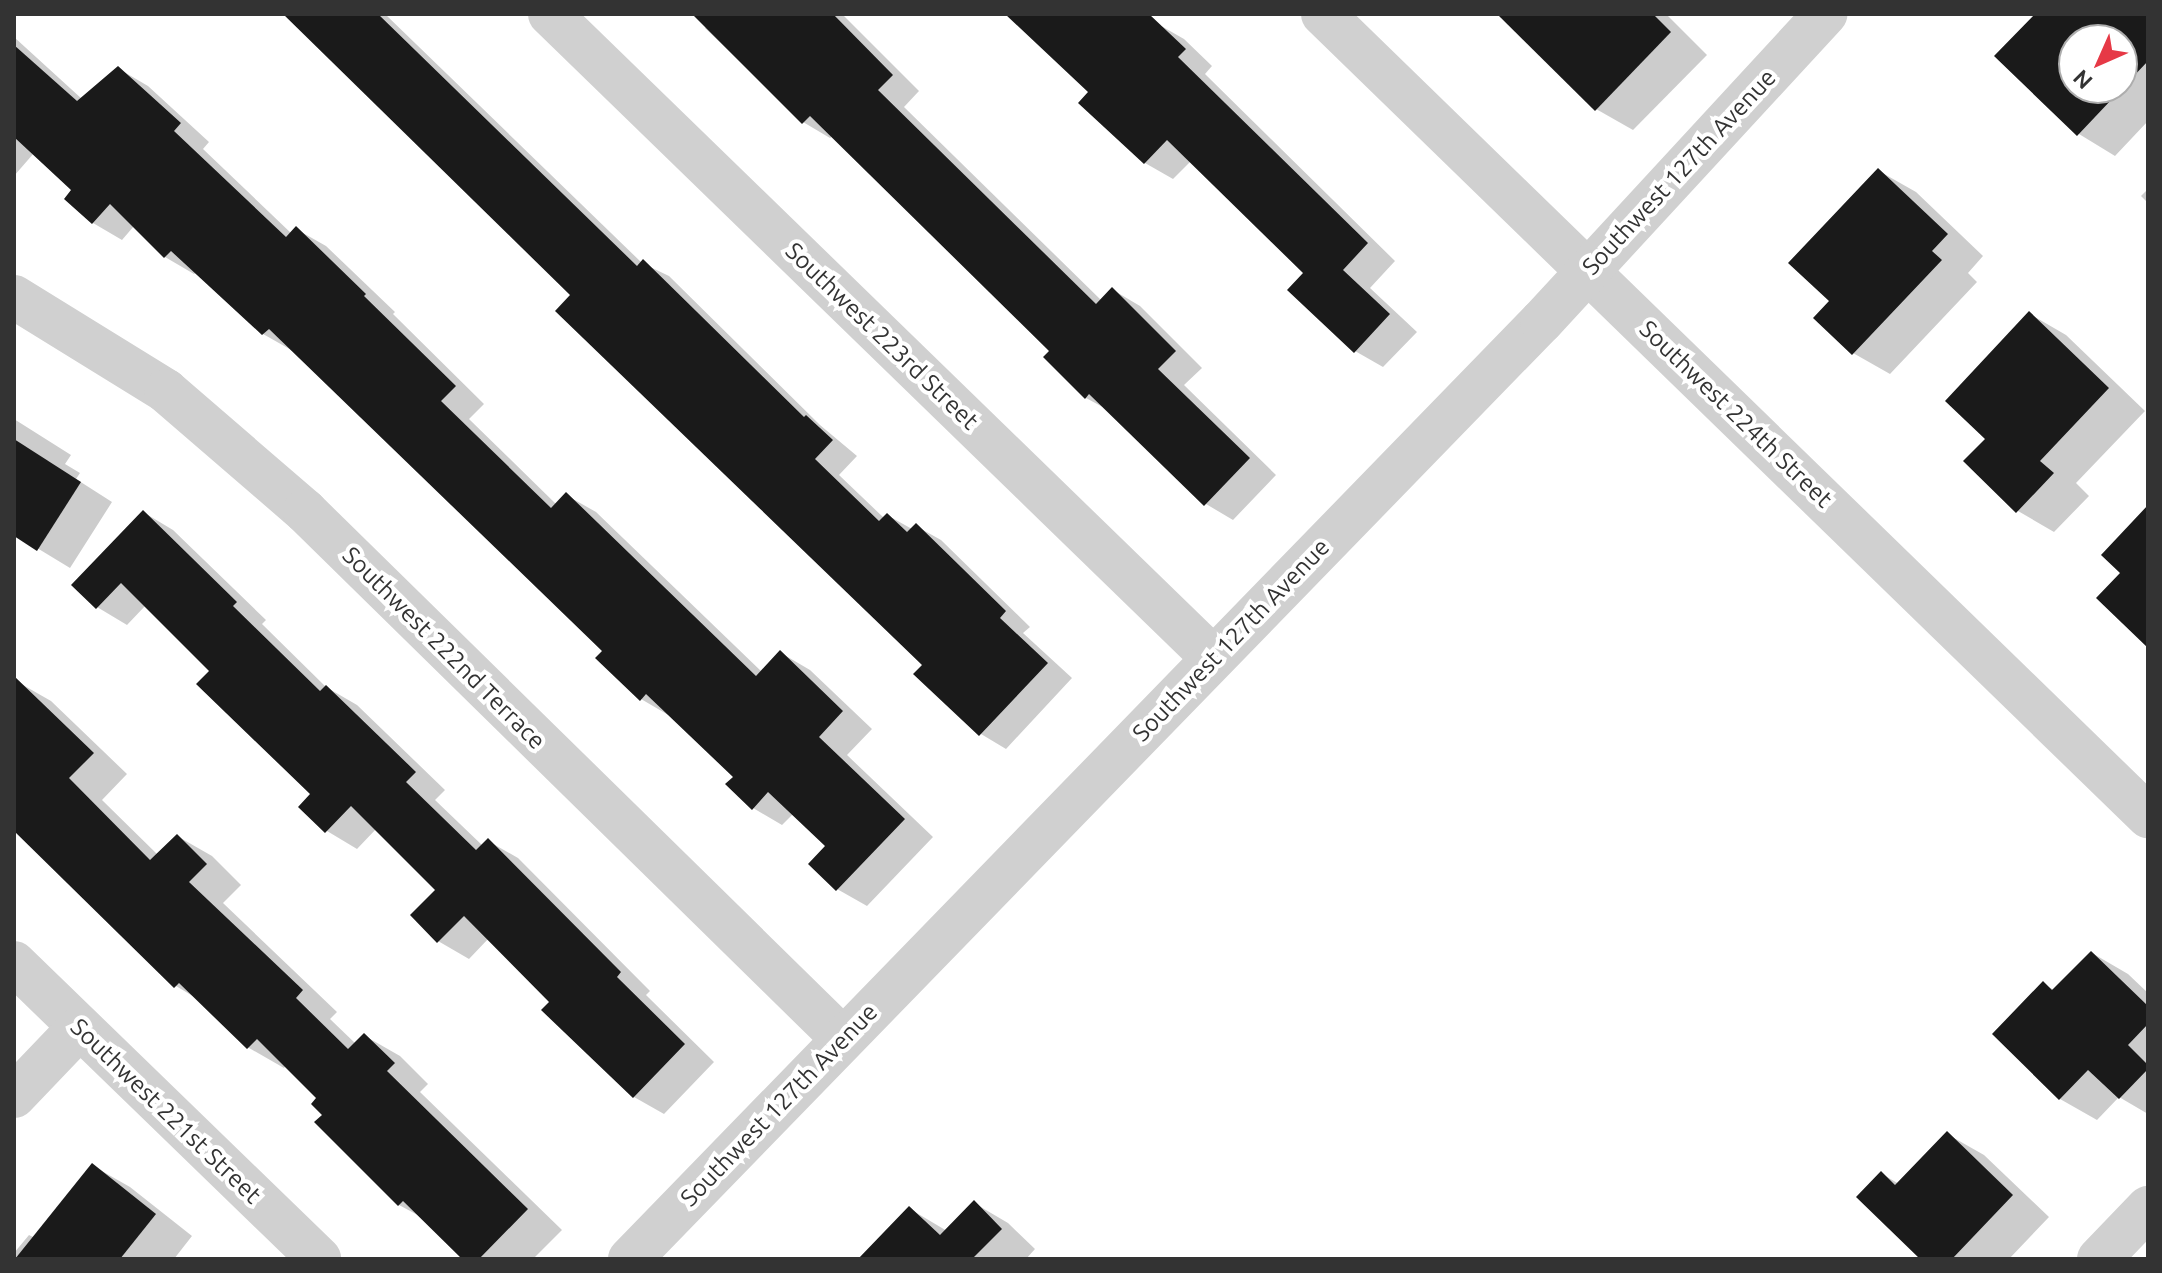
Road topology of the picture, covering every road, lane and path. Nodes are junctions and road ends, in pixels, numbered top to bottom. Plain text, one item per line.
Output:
1 (550, 14) edge
2 (1323, 14) edge
3 (1825, 14) edge
4 (1588, 269) junction
5 (14, 297) edge
6 (1213, 658) junction
7 (2148, 816) edge
8 (14, 963) edge
9 (79, 1028) junction
10 (843, 1039) junction
11 (14, 1096) edge
12 (2148, 1208) edge
13 (319, 1259) edge
14 (630, 1259) edge
15 (2099, 1259) edge

1 - 6 street, Southwest 223rd Street
2 - 4 street, Southwest 224th Street
3 - 4 street, Southwest 127th Avenue
4 - 6 street, Southwest 127th Avenue
4 - 7 street, Southwest 224th Street
5 - 10 street, Southwest 222nd Terrace
6 - 10 street, Southwest 127th Avenue
8 - 9 street, Southwest 221st Street
9 - 11 street
9 - 13 street, Southwest 221st Street
10 - 14 street, Southwest 127th Avenue
12 - 15 street

